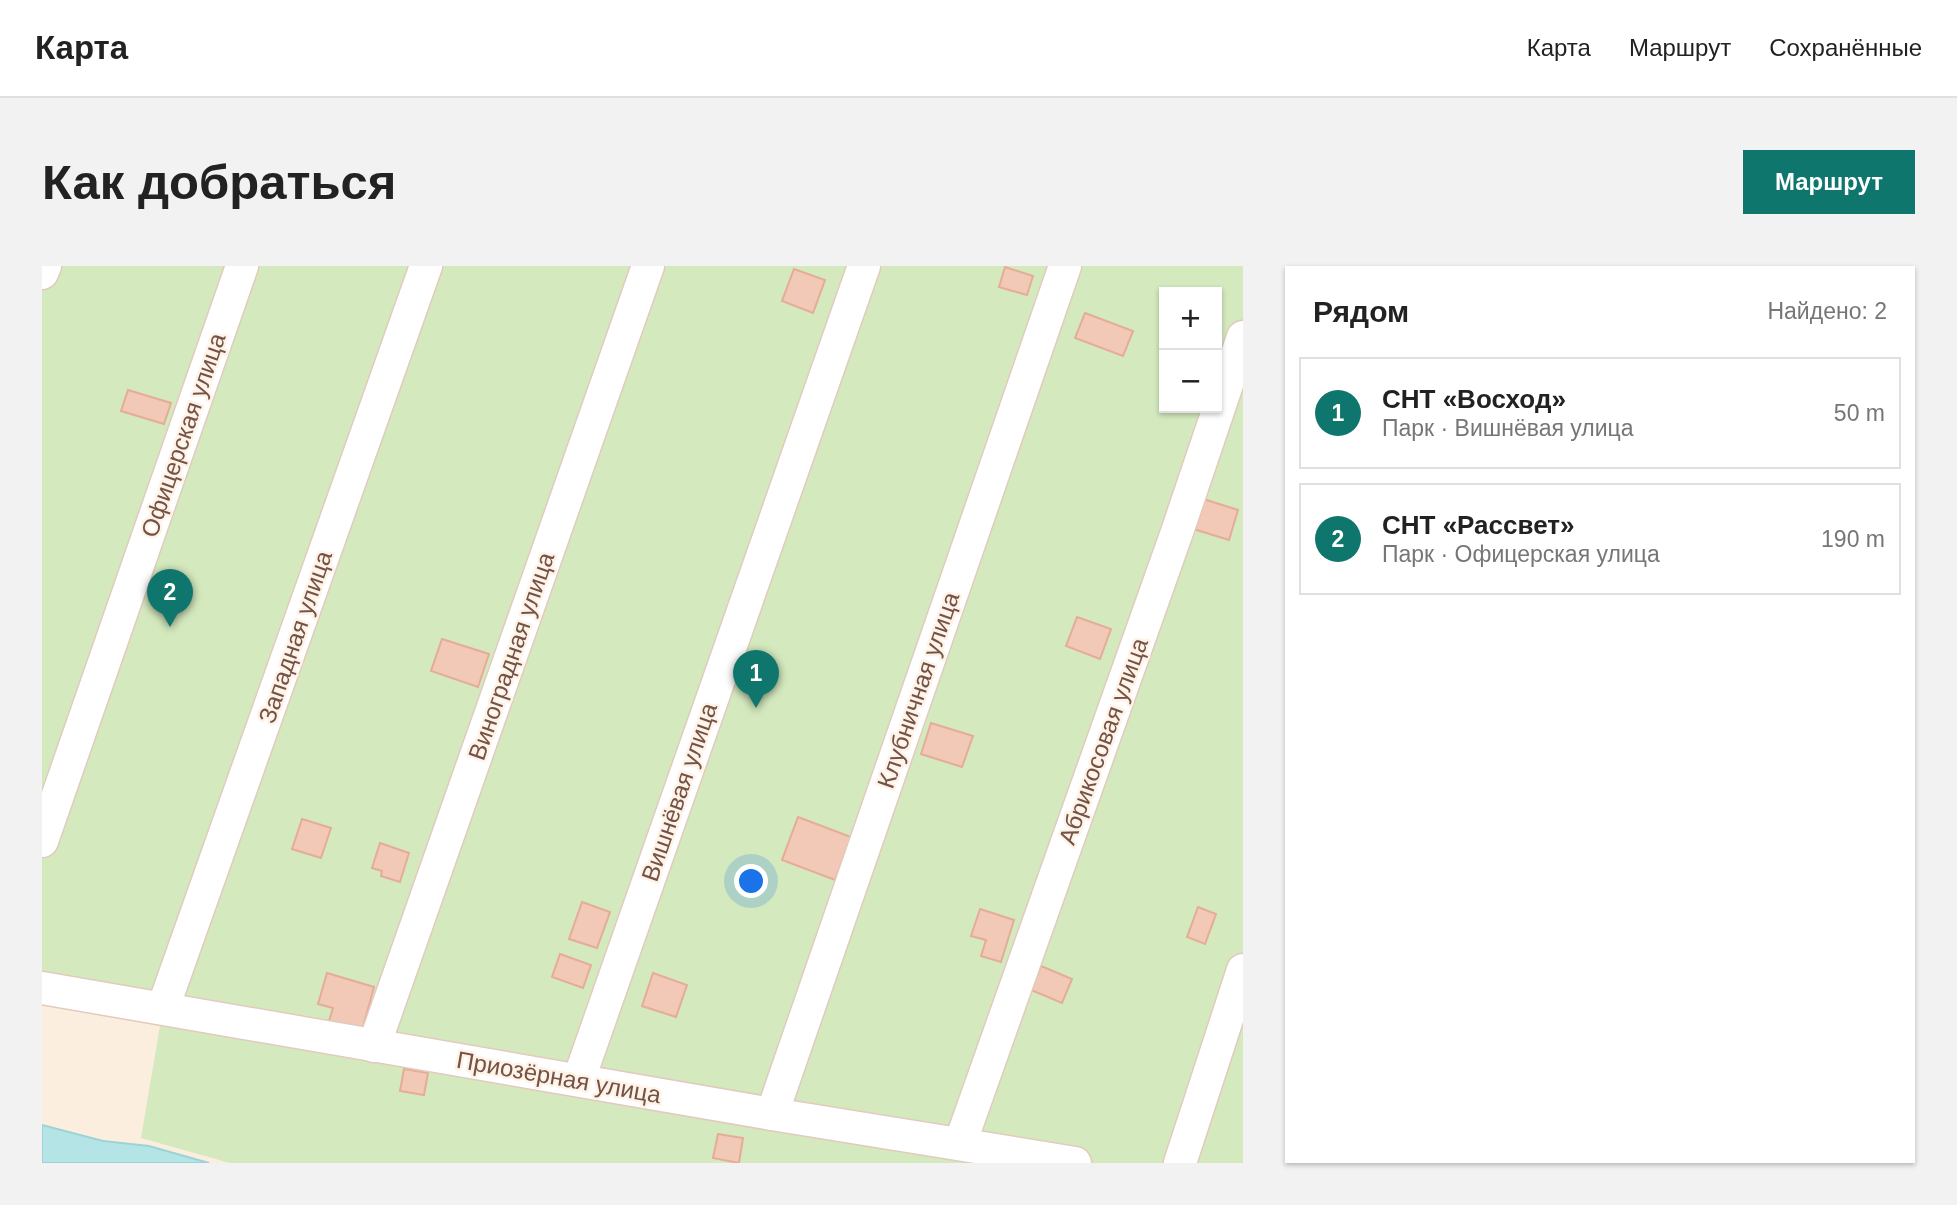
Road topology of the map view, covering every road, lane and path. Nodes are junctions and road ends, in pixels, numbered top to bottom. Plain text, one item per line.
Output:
1 (45, 266) edge
2 (242, 266) edge
3 (426, 266) edge
4 (648, 266) edge
5 (864, 266) edge
6 (1065, 266) edge
7 (42, 274) edge
8 (1243, 337) edge
9 (42, 841) edge
10 (1243, 970) edge
11 (42, 989) edge
12 (163, 1008) junction
13 (374, 1046) junction
14 (579, 1079) junction
15 (772, 1114) junction
16 (960, 1144) junction
17 (1076, 1163) edge
18 (1180, 1163) edge

1 - 7 street
2 - 9 street, Офицерская улица
3 - 12 street, Западная улица
4 - 13 street, Виноградная улица
5 - 14 street, Вишнёвая улица
6 - 15 street, Клубничная улица
8 - 16 street, Абрикосовая улица
10 - 18 street
11 - 12 street, Приозёрная улица
12 - 13 street, Приозёрная улица
13 - 14 street, Приозёрная улица
14 - 15 street, Приозёрная улица
15 - 16 street, Приозёрная улица
16 - 17 street, Приозёрная улица

